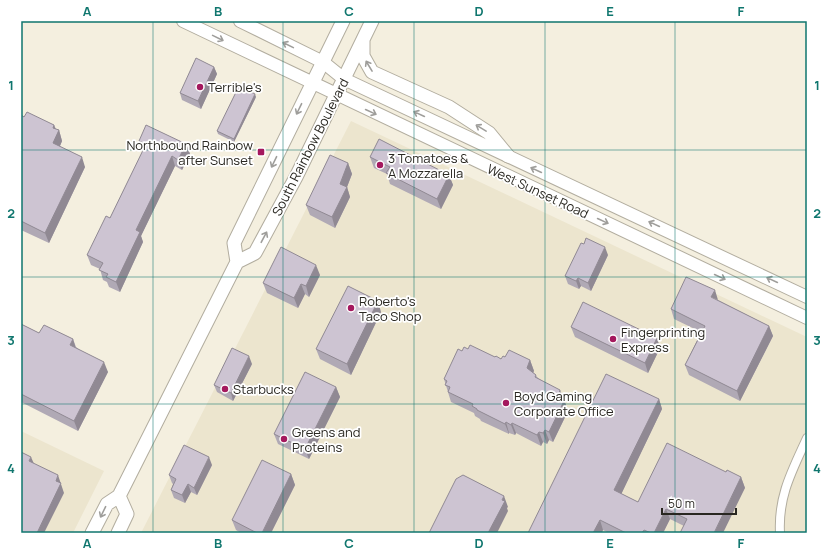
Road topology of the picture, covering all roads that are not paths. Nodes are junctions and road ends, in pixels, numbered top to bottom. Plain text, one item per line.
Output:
1 (183, 21) edge
2 (240, 21) edge
3 (343, 21) edge
4 (372, 21) edge
5 (363, 38) junction
6 (322, 62) junction
7 (344, 79) junction
8 (312, 83) junction
9 (336, 95) junction
10 (508, 156) junction
11 (500, 172) junction
12 (672, 233) junction
13 (664, 250) junction
14 (237, 262) junction
15 (807, 296) edge
16 (807, 318) edge
17 (807, 438) edge
18 (119, 496) junction
19 (92, 533) edge
20 (118, 533) edge
21 (780, 533) edge

1 -> 8 main road, West Sunset Road
6 -> 2 main road, West Sunset Road
3 - 6 main road, South Rainbow Boulevard
4 - 5 main road, South Rainbow Boulevard
5 - 7 main road, South Rainbow Boulevard
10 -> 5 main road
6 - 7 main road, West Sunset Road
6 - 8 main road, South Rainbow Boulevard
7 - 9 main road, South Rainbow Boulevard
10 -> 7 main road, West Sunset Road
8 - 9 main road, West Sunset Road
8 -> 14 main road, South Rainbow Boulevard
9 -> 11 main road, West Sunset Road
14 -> 9 main road, South Rainbow Boulevard
10 - 11 main road
12 -> 10 main road, West Sunset Road
11 -> 13 main road, West Sunset Road
12 - 13 main road
15 -> 12 main road, West Sunset Road
13 -> 16 main road, West Sunset Road
14 - 18 main road
17 - 21 street
18 -> 19 main road
18 - 20 main road

